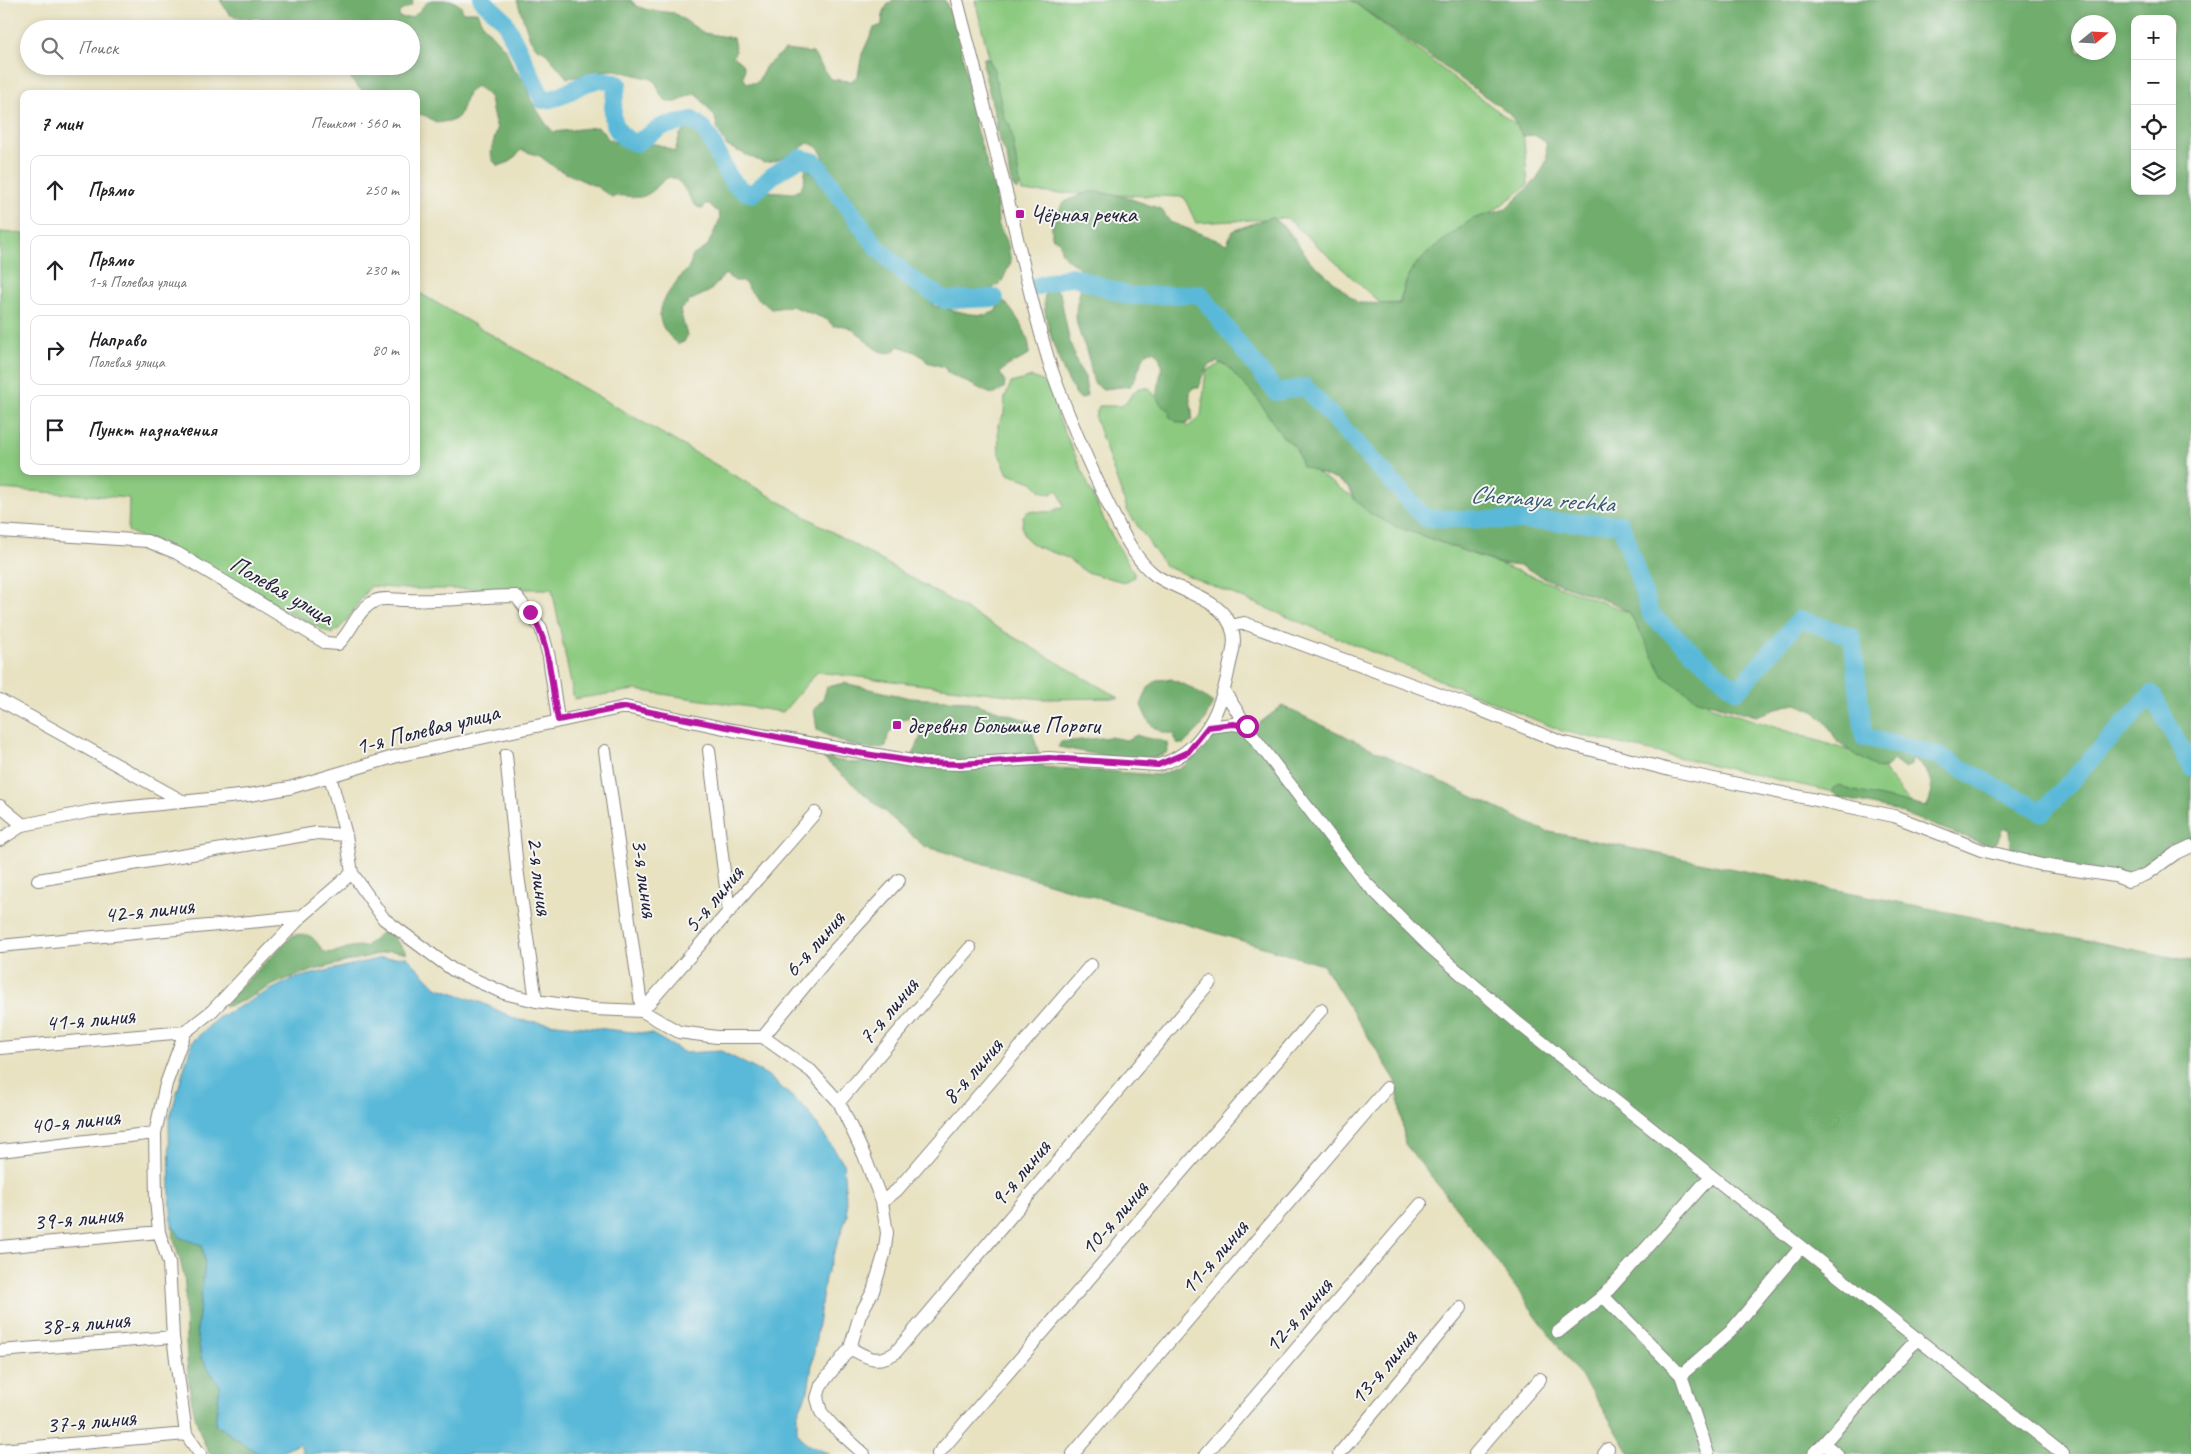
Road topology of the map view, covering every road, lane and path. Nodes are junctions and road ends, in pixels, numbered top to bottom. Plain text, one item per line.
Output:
1 (957, 0) edge
2 (0, 531) edge
3 (1231, 626) junction
4 (1224, 691) junction
5 (0, 700) edge
6 (558, 720) junction
7 (1247, 726) junction
8 (1208, 727) junction
9 (709, 750) dead end
10 (605, 751) dead end
11 (506, 755) dead end
12 (330, 776) junction
13 (184, 802) junction
14 (0, 806) edge
15 (815, 813) dead end
16 (23, 825) junction
17 (346, 836) junction
18 (0, 840) edge
19 (2191, 846) edge
20 (352, 873) junction
21 (38, 880) dead end
22 (899, 880) dead end
23 (729, 912) junction
24 (301, 917) junction
25 (0, 946) edge
26 (970, 948) dead end
27 (1091, 964) dead end
28 (1210, 982) dead end
29 (536, 1001) junction
30 (1321, 1010) dead end
31 (642, 1011) junction
32 (185, 1032) junction
33 (763, 1037) junction
34 (0, 1048) edge
35 (1387, 1088) dead end
36 (839, 1102) junction
37 (155, 1133) junction
38 (0, 1150) edge
39 (1711, 1176) junction
40 (882, 1202) junction
41 (1421, 1204) dead end
42 (159, 1232) junction
43 (0, 1247) edge
44 (1801, 1247) junction
45 (1603, 1296) junction
46 (1461, 1308) dead end
47 (1558, 1332) dead end
48 (174, 1337) junction
49 (1918, 1338) junction
50 (850, 1348) junction
51 (0, 1351) edge
52 (1681, 1375) junction
53 (1540, 1379) dead end
54 (186, 1434) junction
55 (1824, 1444) junction
56 (0, 1450) edge
57 (200, 1454) edge
58 (864, 1454) edge
59 (938, 1454) edge
60 (1073, 1454) edge
61 (1206, 1454) edge
62 (1339, 1454) edge
63 (1475, 1454) edge
64 (1708, 1454) edge
65 (1814, 1454) edge
66 (1837, 1454) edge
67 (2063, 1454) edge

1 - 3 street
2 - 6 street, Полевая улица
3 - 4 street, 1-я Полевая улица
3 - 19 street
4 - 7 street
4 - 8 street, 1-я Полевая улица
5 - 13 street
6 - 8 street, 1-я Полевая улица
6 - 12 street, 1-я Полевая улица
7 - 8 street
7 - 39 street
9 - 23 street
10 - 31 street, 3-я линия
11 - 29 street, 2-я линия
12 - 13 street, 1-я Полевая улица
12 - 17 street
13 - 16 street, 1-я Полевая улица
14 - 16 street
15 - 23 street, 5-я линия
16 - 18 street
17 - 20 street
17 - 21 street
20 - 24 street
20 - 29 street
22 - 33 street, 6-я линия
23 - 31 street, 5-я линия
24 - 25 street, 42-я линия
24 - 32 street
26 - 36 street, 7-я линия
27 - 40 street, 8-я линия
28 - 50 street, 9-я линия
29 - 31 street
30 - 59 street, 10-я линия
31 - 33 street
32 - 34 street, 41-я линия
32 - 37 street
33 - 36 street
35 - 60 street, 11-я линия
36 - 40 street
37 - 38 street, 40-я линия
37 - 42 street
39 - 44 street
39 - 45 street
40 - 50 street
41 - 61 street, 12-я линия
42 - 43 street, 39-я линия
42 - 48 street
44 - 49 street
44 - 52 street
45 - 47 street
45 - 52 street
46 - 62 street, 13-я линия
48 - 51 street, 38-я линия
48 - 54 street
49 - 55 street
49 - 67 street
50 - 58 street
52 - 64 street
53 - 63 street
54 - 56 street, 37-я линия
54 - 57 street
55 - 65 street
55 - 66 street

